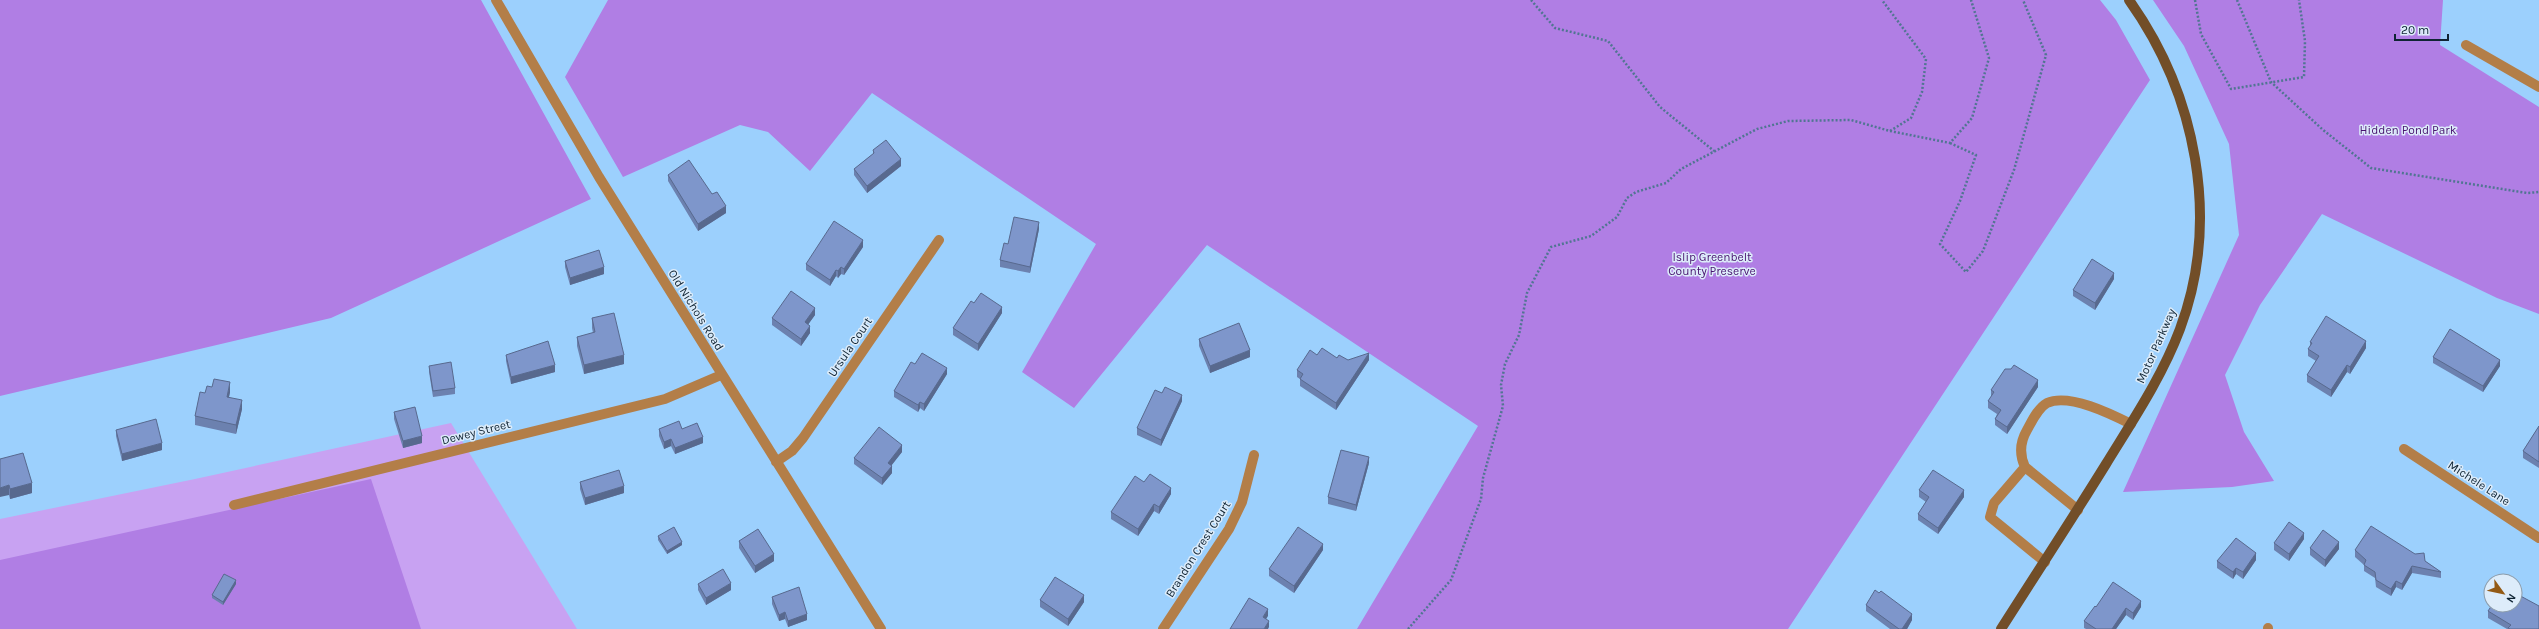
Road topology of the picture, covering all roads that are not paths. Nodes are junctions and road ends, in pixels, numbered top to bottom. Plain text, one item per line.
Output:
1 (496, 0) edge
2 (2129, 0) edge
3 (2466, 45) dead end
4 (2539, 87) edge
5 (939, 240) dead end
6 (721, 375) junction
7 (2131, 424) junction
8 (2404, 449) dead end
9 (1254, 455) dead end
10 (776, 462) junction
11 (2025, 467) junction
12 (234, 505) dead end
13 (2078, 510) junction
14 (2539, 538) edge
15 (2044, 562) junction
16 (881, 629) edge
17 (1163, 629) edge
18 (2001, 629) edge

1 - 6 street, Old Nichols Road
2 - 7 main road, Motor Parkway
3 - 4 street
5 - 10 street, Ursula Court
6 - 10 street, Old Nichols Road
6 - 12 street, Dewey Street
7 - 11 street
7 - 13 main road, Motor Parkway
8 - 14 street, Michele Lane
9 - 17 street, Brandon Crest Court
10 - 16 street, Old Nichols Road
11 - 13 street
11 - 15 street
13 - 15 main road, Motor Parkway
15 - 18 main road, Motor Parkway

